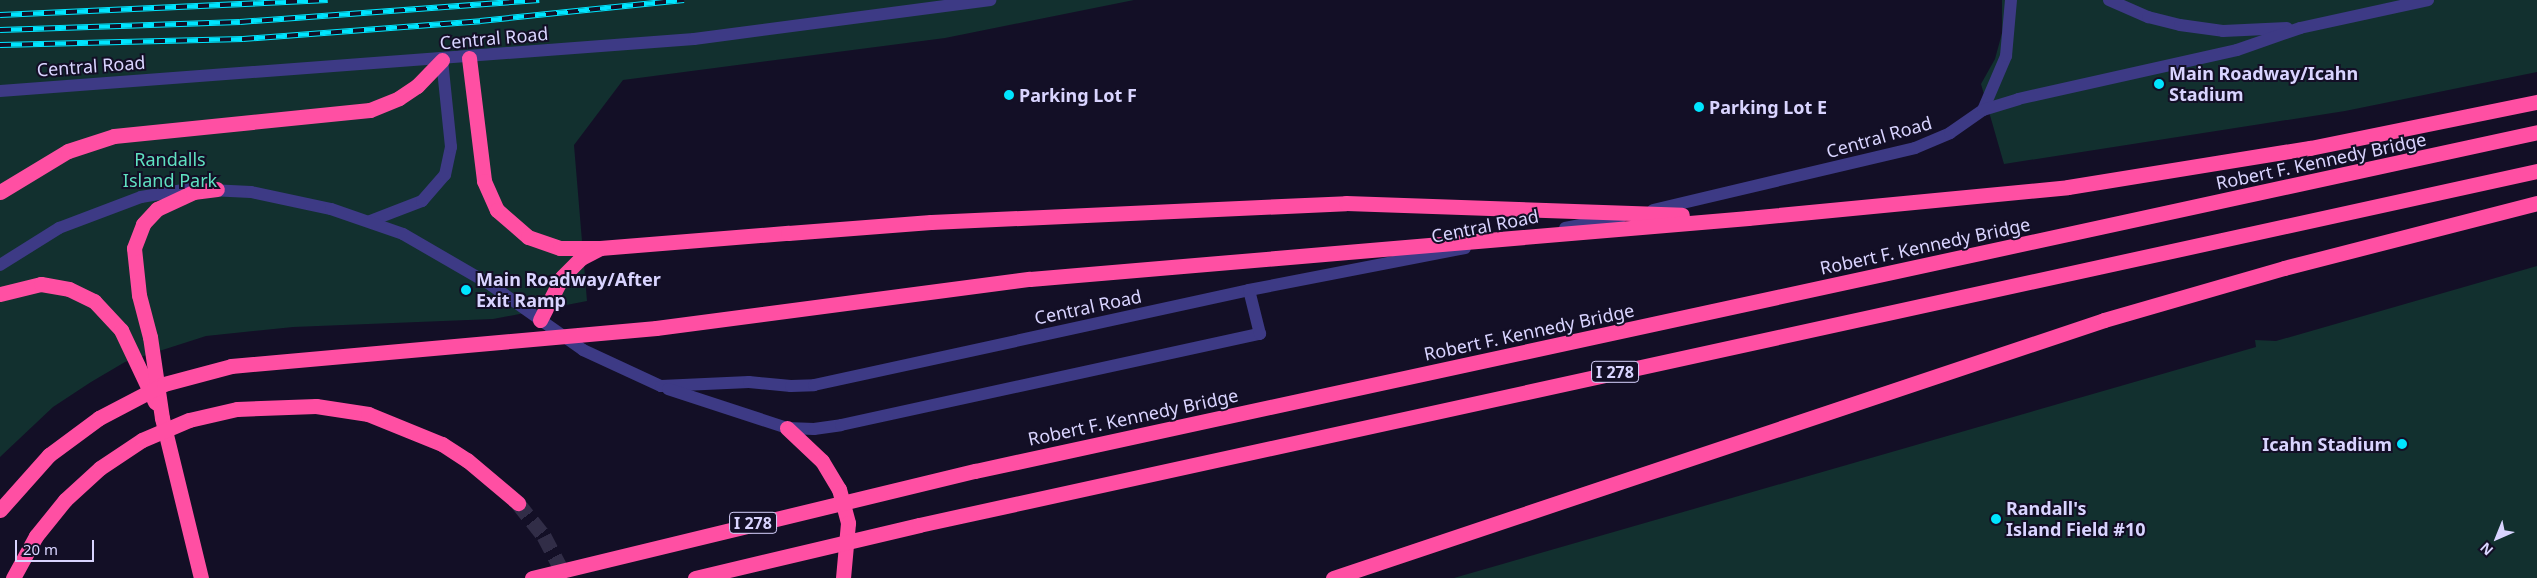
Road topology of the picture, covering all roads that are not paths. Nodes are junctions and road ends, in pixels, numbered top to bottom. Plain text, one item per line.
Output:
1 (990, 0) edge
2 (2011, 0) edge
3 (2109, 0) edge
4 (2428, 0) edge
5 (2300, 28) junction
6 (469, 58) junction
7 (442, 60) junction
8 (0, 90) edge
9 (2537, 102) edge
10 (1983, 110) junction
11 (2537, 132) edge
12 (2537, 171) edge
13 (217, 189) junction
14 (0, 192) edge
15 (2537, 202) edge
16 (1748, 218) junction
17 (370, 221) junction
18 (600, 248) junction
19 (0, 265) edge
20 (1249, 290) junction
21 (0, 294) edge
22 (540, 320) junction
23 (660, 386) junction
24 (162, 418) junction
25 (787, 428) junction
26 (518, 503) tunnel mouth
27 (0, 510) edge
28 (13, 578) edge
29 (201, 578) edge
30 (532, 578) edge
31 (695, 578) edge
32 (843, 578) edge
33 (1333, 578) edge

1 - 6 street, Central Road
2 - 10 street
3 - 5 street, Central Road
4 - 5 street, Central Road
5 - 10 street, Central Road
6 - 7 street, Central Road
6 - 18 highway
7 - 8 street, Central Road
7 - 14 highway
7 - 17 street
9 - 16 highway
10 - 20 street, Central Road
11 - 30 highway, Robert F. Kennedy Bridge / I 278, bridge
12 - 31 highway, I 278, bridge
13 - 17 street, Central Road
13 - 19 street, Central Road
13 - 24 highway
15 - 33 highway
16 - 18 highway, bridge
16 - 27 highway, bridge
17 - 22 street, Central Road
18 - 22 highway
20 - 23 street, Central Road
20 - 25 street, Central Road
21 - 24 highway
22 - 23 street, Central Road
23 - 25 street, Central Road
24 - 29 highway
25 - 32 highway
26 - 28 highway, bridge

